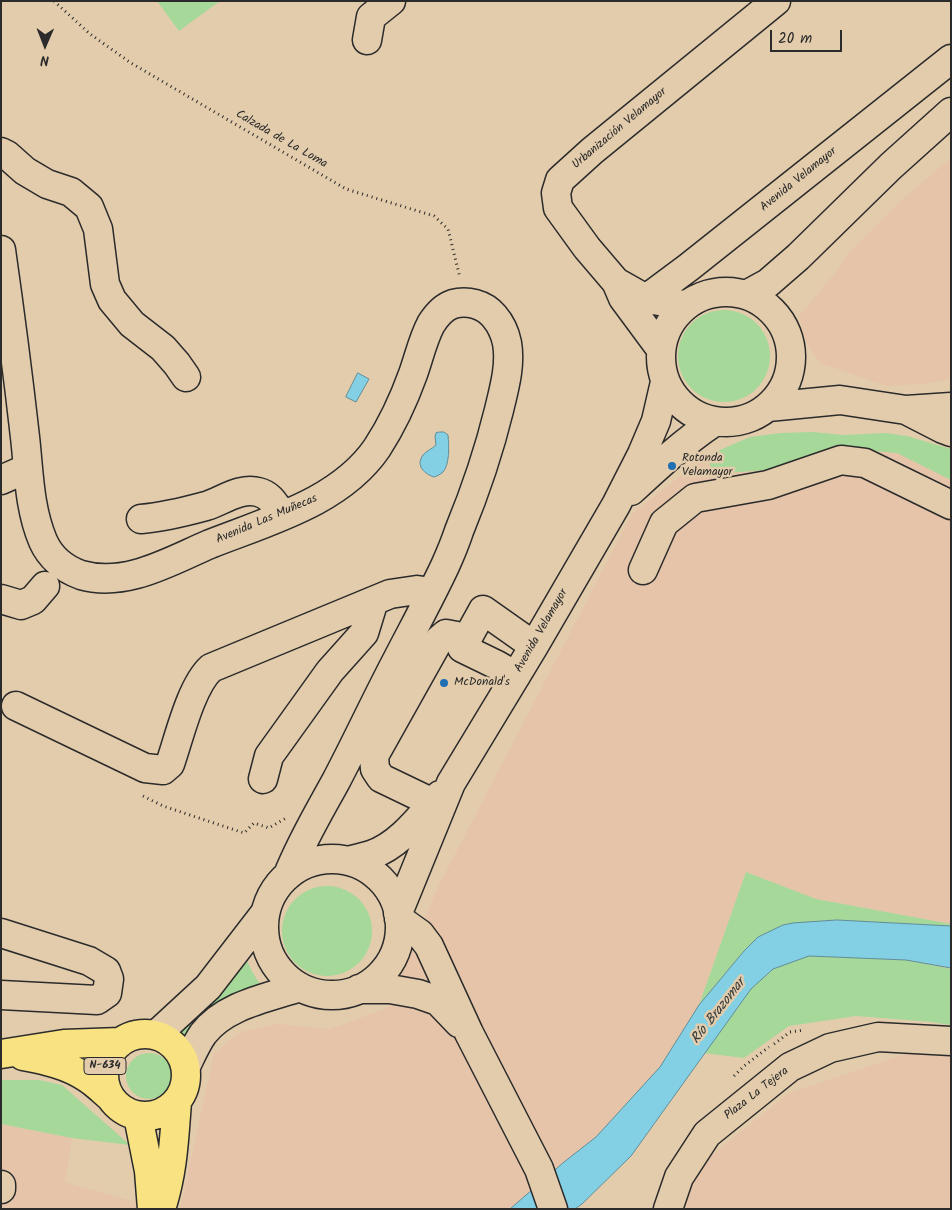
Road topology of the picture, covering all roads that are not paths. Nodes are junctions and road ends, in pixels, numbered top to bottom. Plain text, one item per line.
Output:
1 (391, 1) edge
2 (776, 1) edge
3 (367, 40) dead end
4 (951, 59) edge
5 (951, 112) edge
6 (1, 152) edge
7 (798, 257) junction
8 (2, 259) edge
9 (616, 282) junction
10 (746, 295) junction
11 (646, 298) junction
12 (685, 305) junction
13 (780, 320) junction
14 (660, 348) junction
15 (790, 370) junction
16 (186, 377) dead end
17 (665, 382) junction
18 (840, 400) junction
19 (768, 407) junction
20 (951, 407) edge
21 (906, 410) junction
22 (714, 422) junction
23 (951, 432) edge
24 (28, 468) junction
25 (1, 480) edge
26 (616, 505) junction
27 (951, 506) edge
28 (282, 516) junction
29 (141, 519) dead end
30 (643, 570) dead end
31 (45, 586) dead end
32 (431, 592) junction
33 (1, 599) edge
34 (372, 602) junction
35 (467, 638) junction
36 (534, 646) junction
37 (516, 676) junction
38 (16, 706) dead end
39 (263, 779) dead end
40 (452, 783) junction
41 (433, 802) junction
42 (299, 822) junction
43 (343, 860) junction
44 (288, 875) junction
45 (265, 914) junction
46 (399, 916) junction
47 (1, 933) edge
48 (300, 987) junction
49 (360, 989) junction
50 (1, 995) edge
51 (469, 1033) junction
52 (156, 1035) junction
53 (951, 1040) edge
54 (120, 1042) junction
55 (4, 1054) edge
56 (186, 1066) junction
57 (109, 1096) junction
58 (177, 1102) junction
59 (138, 1116) junction
60 (1, 1185) edge
61 (1, 1189) edge
62 (152, 1209) edge
63 (161, 1209) edge
64 (554, 1209) edge
65 (668, 1209) edge

1 - 3 street
2 - 9 street, Urbanización Velamayor
4 - 11 street, Avenida Velamayor
5 - 7 street
6 - 16 street
7 - 10 street
7 - 13 street
8 - 24 street, Avenida Las Muñecas
9 - 11 street, Urbanización Velamayor
9 - 14 street, Urbanización Velamayor
10 - 12 street
10 - 13 street
11 - 12 street, Urbanización Velamayor
12 - 14 street
13 - 15 street
14 - 17 street
15 - 18 street
15 - 19 street
17 - 22 street
17 - 26 street, Avenida Velamayor
18 - 19 street
18 - 21 street
19 - 22 street
20 - 21 street
21 - 23 street
22 - 26 street, Avenida Velamayor
24 - 25 street
24 - 28 street, Avenida Las Muñecas
26 - 36 street, Avenida Velamayor
27 - 30 street
28 - 29 street
28 - 32 street, Avenida Las Muñecas
31 - 33 street
32 - 34 street
32 - 42 street
34 - 38 street
34 - 39 street
35 - 36 street
35 - 37 street
35 - 41 street
36 - 37 street, Avenida Velamayor
37 - 40 street, Avenida Velamayor
40 - 41 street
40 - 46 street
41 - 43 street
42 - 43 street
42 - 44 street
43 - 44 street
43 - 46 street
44 - 45 street
45 - 48 street
45 - 52 street
46 - 49 street
46 - 51 street
47 - 50 street
48 - 49 street
48 - 56 street
49 - 51 street
51 - 64 street
52 - 54 highway, N-634
52 - 56 highway
53 - 65 street, Plaza La Tejera
54 - 55 highway, N-634
54 - 57 highway, N-634
55 - 57 highway, N-634
56 - 58 highway
57 - 59 highway, N-634
58 - 59 highway
58 - 63 highway
59 - 62 highway
60 - 61 street

